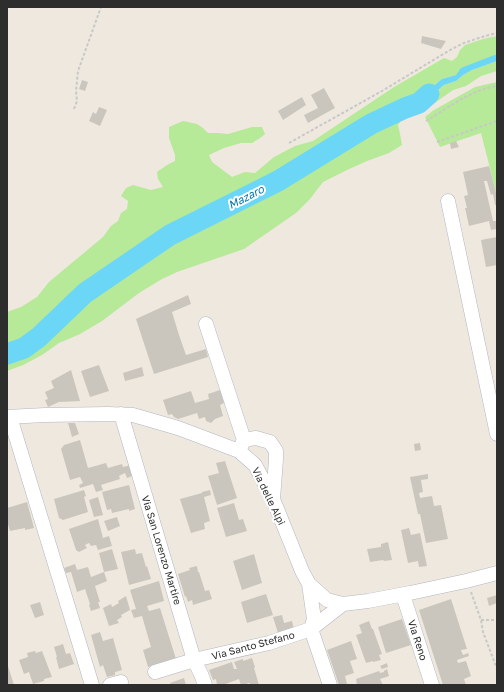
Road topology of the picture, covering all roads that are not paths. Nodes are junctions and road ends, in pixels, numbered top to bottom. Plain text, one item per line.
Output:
1 (448, 201) dead end
2 (206, 324) dead end
3 (121, 414) junction
4 (9, 417) edge
5 (497, 434) edge
6 (242, 445) junction
7 (273, 499) junction
8 (497, 573) edge
9 (309, 584) junction
10 (403, 595) junction
11 (343, 604) junction
12 (311, 629) junction
13 (194, 660) junction
14 (155, 672) dead end
15 (92, 685) edge
16 (204, 685) edge
17 (330, 685) edge
18 (432, 685) edge

1 - 5 street
2 - 6 street
3 - 4 street, Via delle Alpi
3 - 6 street, Via delle Alpi
3 - 13 street, Via San Lorenzo Martire
4 - 15 street
6 - 7 street, Via delle Alpi
6 - 7 street
7 - 9 street, Via delle Alpi
8 - 10 street, Via delle Alpi
9 - 11 street, Via delle Alpi
9 - 12 street
10 - 11 street, Via delle Alpi
10 - 18 street, Via Reno
11 - 12 street, Via Santo Stefano
12 - 13 street, Via Santo Stefano
12 - 17 street
13 - 14 street, Via Santo Stefano
13 - 16 street, Via San Lorenzo Martire

